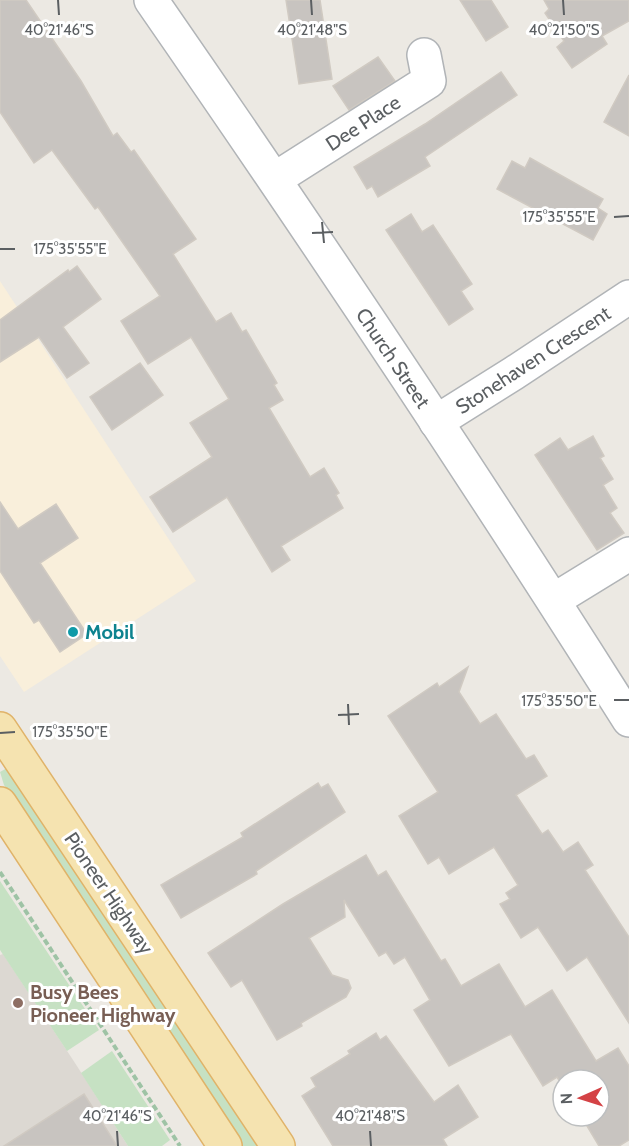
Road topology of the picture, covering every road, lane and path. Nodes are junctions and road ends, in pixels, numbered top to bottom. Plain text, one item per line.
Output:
1 (151, 0) edge
2 (424, 55) dead end
3 (274, 179) junction
4 (629, 297) edge
5 (436, 422) junction
6 (629, 554) edge
7 (554, 600) junction
8 (629, 720) edge
9 (0, 729) edge
10 (0, 804) edge
11 (0, 872) edge
12 (180, 1146) edge
13 (225, 1146) edge
14 (278, 1146) edge

1 - 3 street, Church Street
2 - 3 street, Dee Place
3 - 5 street, Church Street
4 - 5 street, Stonehaven Crescent
5 - 7 street, Church Street
6 - 7 street
7 - 8 street, Church Street
9 - 14 main road, Pioneer Highway
10 - 13 main road
11 - 12 path

